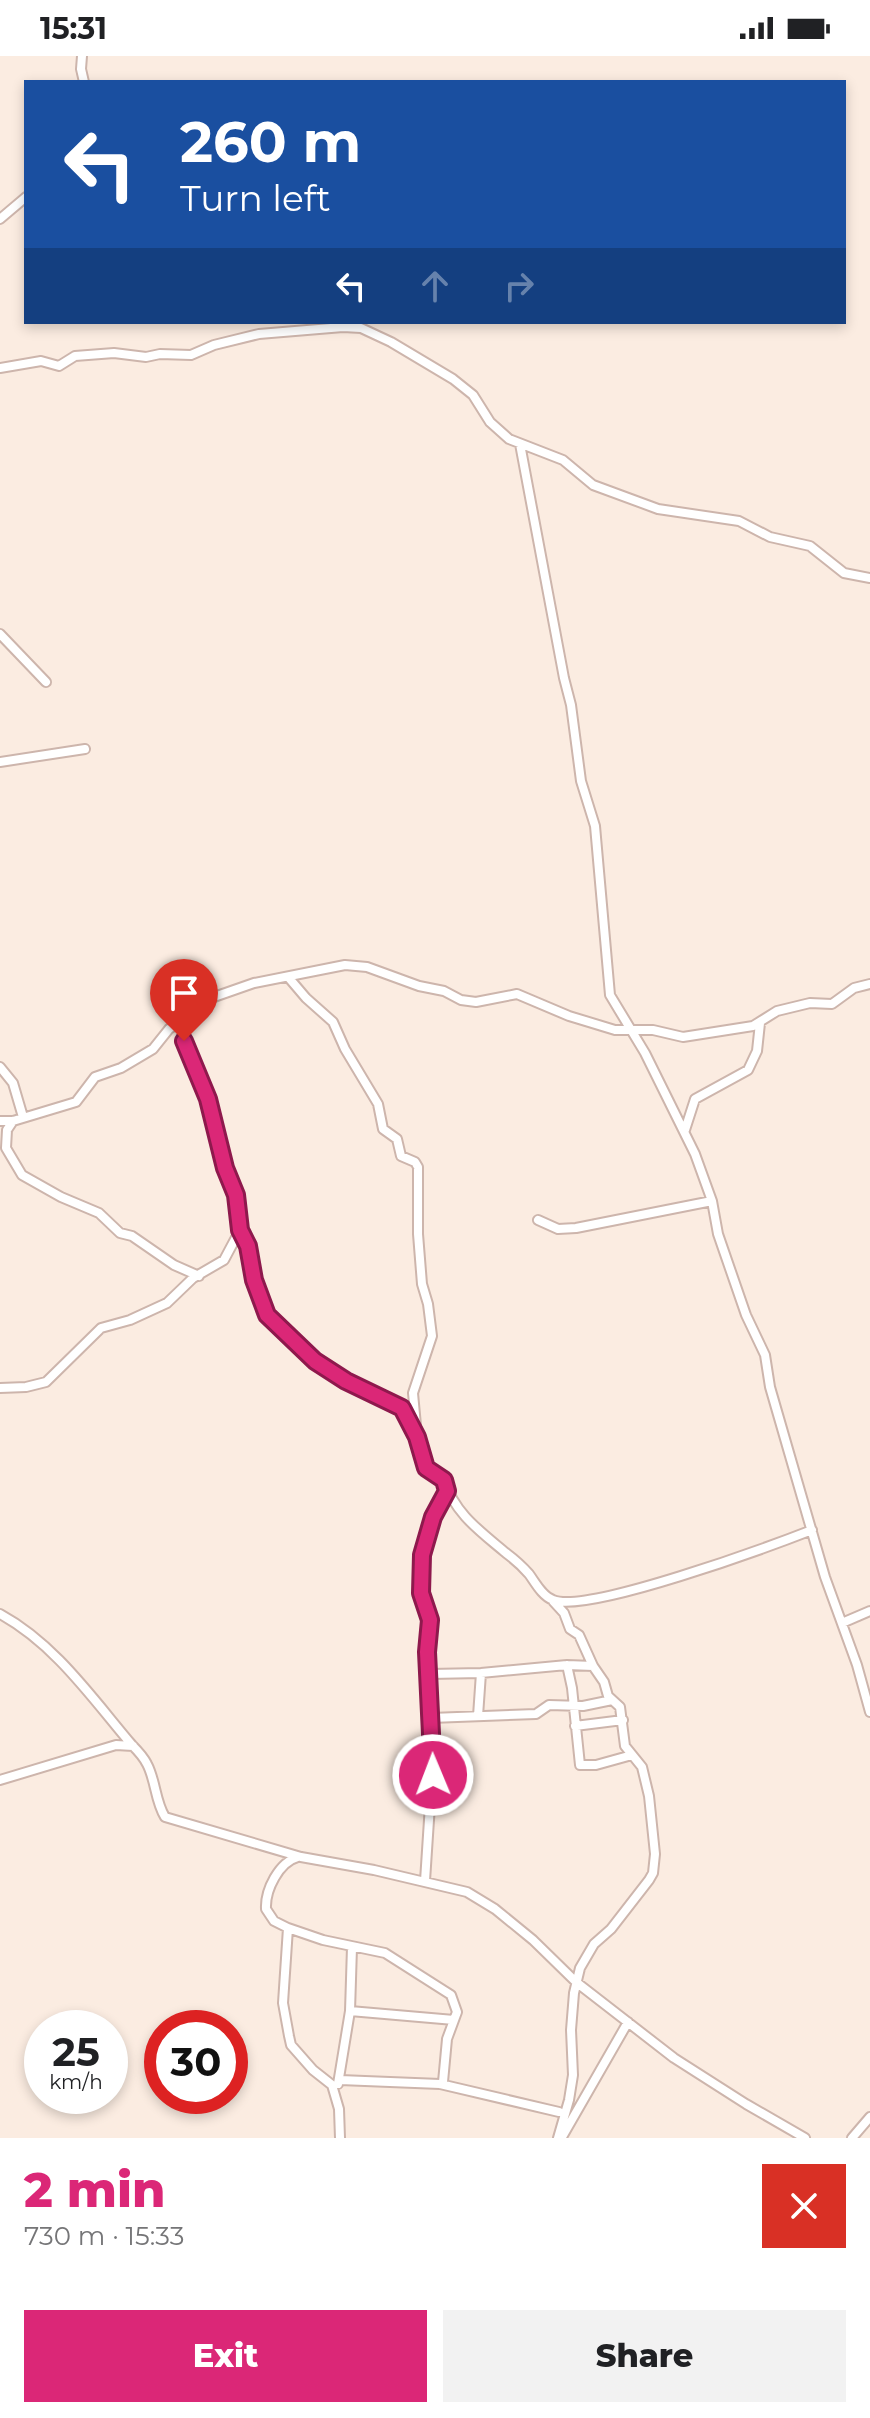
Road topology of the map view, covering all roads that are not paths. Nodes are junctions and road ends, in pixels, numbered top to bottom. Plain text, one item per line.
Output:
1 (82, 56) edge
2 (84, 80) edge
3 (24, 199) edge
4 (0, 219) edge
5 (0, 368) edge
6 (520, 444) junction
7 (870, 578) edge
8 (0, 634) edge
9 (46, 682) dead end
10 (85, 749) dead end
11 (0, 762) edge
12 (289, 978) junction
13 (870, 984) edge
14 (176, 1023) junction
15 (760, 1023) junction
16 (631, 1031) junction
17 (0, 1067) edge
18 (23, 1117) junction
19 (0, 1121) edge
20 (13, 1121) junction
21 (684, 1130) junction
22 (712, 1201) junction
23 (538, 1220) dead end
24 (240, 1230) junction
25 (199, 1276) junction
26 (0, 1388) edge
27 (417, 1437) junction
28 (447, 1491) junction
29 (812, 1530) junction
30 (553, 1600) junction
31 (870, 1611) edge
32 (0, 1614) edge
33 (842, 1623) junction
34 (567, 1665) junction
35 (593, 1666) junction
36 (481, 1673) junction
37 (430, 1674) junction
38 (612, 1700) junction
39 (594, 1704) junction
40 (573, 1706) junction
41 (870, 1712) edge
42 (478, 1716) junction
43 (431, 1718) junction
44 (623, 1720) junction
45 (597, 1724) junction
46 (575, 1726) junction
47 (133, 1747) junction
48 (633, 1755) junction
49 (0, 1780) edge
50 (301, 1857) junction
51 (425, 1881) junction
52 (288, 1928) junction
53 (352, 1947) junction
54 (576, 1982) junction
55 (350, 2011) junction
56 (454, 2020) junction
57 (628, 2022) junction
58 (340, 2080) junction
59 (440, 2084) junction
60 (336, 2092) junction
61 (559, 2112) dead end
62 (870, 2117) edge
63 (340, 2138) edge
64 (560, 2138) edge
65 (805, 2138) edge
66 (852, 2138) edge

1 - 2 street
3 - 4 street
5 - 6 street
6 - 7 street
6 - 16 street
8 - 9 street
10 - 11 street
12 - 14 street
12 - 16 street
12 - 27 street
13 - 15 street
14 - 18 street
14 - 24 street
15 - 16 street
15 - 21 street
16 - 21 street
17 - 18 street
18 - 20 street
19 - 20 street
20 - 25 street
21 - 22 street
22 - 23 street
22 - 29 street
24 - 25 street
24 - 27 street
25 - 26 street
27 - 28 street
28 - 30 street
28 - 37 street
29 - 30 street
29 - 33 street
30 - 35 street
31 - 33 street
32 - 47 street
33 - 41 street
34 - 35 street
34 - 36 street
34 - 40 street
35 - 38 street
36 - 37 street
36 - 42 street
37 - 43 street
38 - 39 street
38 - 44 street
39 - 40 street
39 - 45 street
40 - 42 street
40 - 46 street
42 - 43 street
43 - 51 street
44 - 45 street
44 - 48 street
45 - 46 street
46 - 48 street
47 - 49 street
47 - 50 street
48 - 54 street
50 - 51 street
50 - 52 street
51 - 54 street
52 - 53 street
52 - 60 street
53 - 55 street
53 - 56 street
54 - 57 street
54 - 64 street
55 - 56 street
55 - 58 street
56 - 59 street
57 - 64 street
57 - 65 street
58 - 59 street
58 - 60 street
59 - 61 street
60 - 63 street
62 - 66 street

